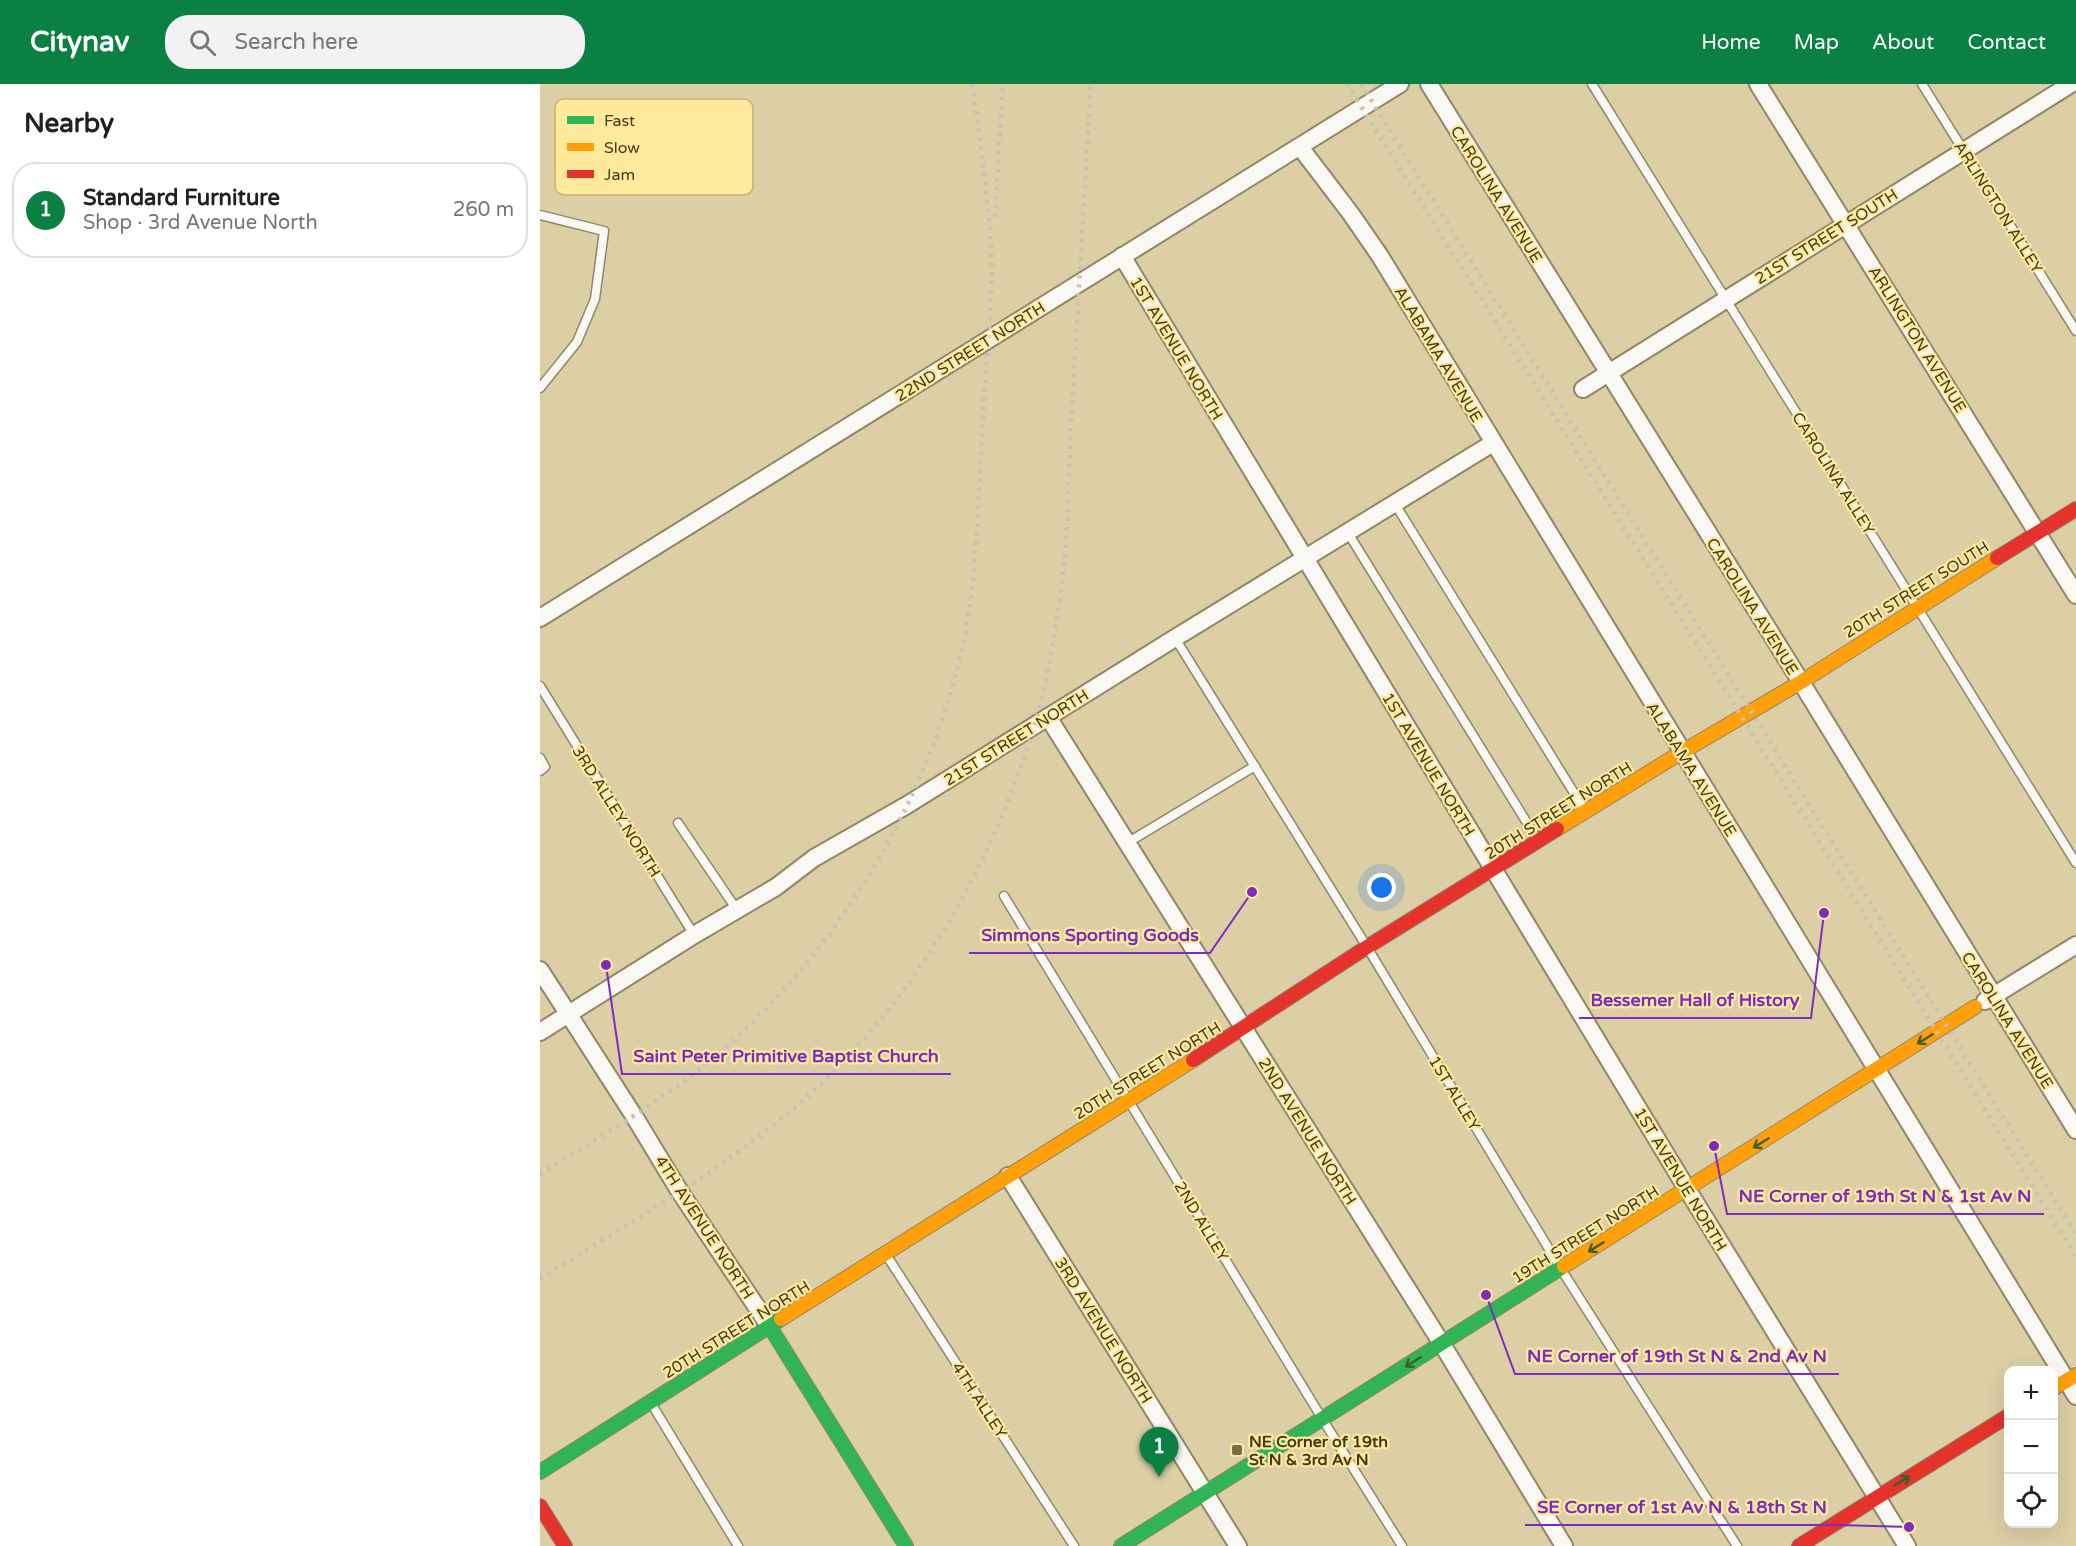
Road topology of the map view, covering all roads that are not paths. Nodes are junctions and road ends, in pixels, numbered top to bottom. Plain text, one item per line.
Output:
1 (1400, 84) edge
2 (1429, 84) edge
3 (1592, 84) edge
4 (1758, 84) edge
5 (1922, 84) edge
6 (2070, 84) edge
7 (1300, 147) junction
8 (1964, 151) junction
9 (540, 215) edge
10 (1846, 223) junction
11 (1122, 256) junction
12 (1726, 299) junction
13 (2076, 331) edge
14 (1608, 374) junction
15 (540, 388) edge
16 (1583, 389) dead end
17 (1493, 443) junction
18 (1395, 504) junction
19 (2076, 509) edge
20 (2038, 532) junction
21 (1348, 533) junction
22 (1305, 559) junction
23 (2076, 595) edge
24 (1917, 607) junction
25 (540, 618) edge
26 (1175, 638) junction
27 (1801, 682) junction
28 (540, 686) edge
29 (1773, 698) joint
30 (1048, 717) junction
31 (1682, 752) junction
32 (540, 758) edge
33 (1255, 766) junction
34 (543, 769) edge
35 (1586, 812) junction
36 (678, 823) dead end
37 (1539, 842) junction
38 (1127, 843) junction
39 (2076, 863) edge
40 (1494, 870) junction
41 (1004, 896) dead end
42 (737, 910) junction
43 (694, 935) junction
44 (2076, 945) edge
45 (1367, 947) junction
46 (540, 970) edge
47 (1993, 996) junction
48 (1975, 1007) joint
49 (568, 1015) junction
50 (1244, 1029) junction
51 (540, 1032) edge
52 (1877, 1069) junction
53 (1128, 1100) junction
54 (2076, 1130) edge
55 (1008, 1176) junction
56 (1687, 1190) junction
57 (885, 1253) junction
58 (1561, 1269) junction
59 (770, 1327) junction
60 (1442, 1344) junction
61 (2065, 1381) edge
62 (2076, 1396) edge
63 (650, 1402) junction
64 (2004, 1418) edge
65 (1323, 1420) junction
66 (540, 1472) edge
67 (1206, 1494) junction
68 (1877, 1496) junction
69 (540, 1506) edge
70 (565, 1546) edge
71 (738, 1546) edge
72 (906, 1546) edge
73 (1074, 1546) edge
74 (1121, 1546) edge
75 (1238, 1546) edge
76 (1402, 1546) edge
77 (1564, 1546) edge
78 (1737, 1546) edge
79 (1799, 1546) edge
80 (1907, 1546) edge

1 - 7 street, 22ND STREET NORTH
2 - 14 street, CAROLINA AVENUE
3 - 12 lane, CAROLINA ALLEY
4 - 10 street, ARLINGTON AVENUE
5 - 8 lane, ARLINGTON ALLEY
6 - 8 street, 21ST STREET SOUTH
7 - 11 street, 22ND STREET NORTH
7 - 17 street, ALABAMA AVENUE
8 - 10 street, 21ST STREET SOUTH
8 - 13 lane, ARLINGTON ALLEY
9 - 15 lane
10 - 12 street, 21ST STREET SOUTH
10 - 20 street, ARLINGTON AVENUE
11 - 22 street, 1ST AVENUE NORTH
11 - 25 street, 22ND STREET NORTH
12 - 14 street, 21ST STREET SOUTH
12 - 24 lane, CAROLINA ALLEY
14 - 16 street, 21ST STREET SOUTH
14 - 27 street, CAROLINA AVENUE
17 - 18 street, 21ST STREET NORTH
17 - 31 street, ALABAMA AVENUE
18 - 21 street, 21ST STREET NORTH
18 - 35 lane
19 - 20 street, 20TH STREET SOUTH
20 - 23 street, ARLINGTON AVENUE
20 - 24 street, 20TH STREET SOUTH
21 - 22 street, 21ST STREET NORTH
21 - 37 lane
22 - 26 street, 21ST STREET NORTH
22 - 40 street, 1ST AVENUE NORTH
24 - 27 street, 20TH STREET SOUTH
24 - 39 lane, CAROLINA ALLEY
26 - 30 street, 21ST STREET NORTH
26 - 33 lane, 1ST ALLEY
27 - 29 street, 20TH STREET SOUTH
27 - 47 street, CAROLINA AVENUE
28 - 43 lane, 3RD ALLEY NORTH
29 - 31 street, 20TH STREET NORTH
30 - 38 street, 2ND AVENUE NORTH
30 - 42 street, 21ST STREET NORTH
31 - 35 street, 20TH STREET NORTH
31 - 52 street, ALABAMA AVENUE
32 - 34 lane
33 - 38 lane
33 - 45 lane, 1ST ALLEY
35 - 37 street, 20TH STREET NORTH
36 - 42 lane
37 - 40 street, 20TH STREET NORTH
38 - 50 street, 2ND AVENUE NORTH
40 - 45 street, 20TH STREET NORTH
40 - 56 street, 1ST AVENUE NORTH
41 - 53 lane, 2ND ALLEY
42 - 43 street, 21ST STREET NORTH
43 - 49 street, 21ST STREET NORTH
44 - 47 street
45 - 50 street, 20TH STREET NORTH
45 - 58 lane, 1ST ALLEY
46 - 49 street, 4TH AVENUE NORTH
47 - 48 street
47 - 54 street, CAROLINA AVENUE
48 -> 52 street, 19TH STREET NORTH
49 - 51 street, 21ST STREET NORTH
49 - 59 street, 4TH AVENUE NORTH
50 - 53 street, 20TH STREET NORTH
50 - 60 street, 2ND AVENUE NORTH
52 -> 56 street, 19TH STREET NORTH
52 - 61 street, ALABAMA AVENUE
53 - 55 street, 20TH STREET NORTH
53 - 65 lane, 2ND ALLEY
55 - 57 street, 20TH STREET NORTH
55 - 67 street, 3RD AVENUE NORTH
56 -> 58 street, 19TH STREET NORTH
56 - 68 street, 1ST AVENUE NORTH
57 - 59 street, 20TH STREET NORTH
57 - 73 lane, 4TH ALLEY
58 - 60 street, 19TH STREET NORTH
58 - 78 lane, 1ST ALLEY
59 - 63 street, 20TH STREET NORTH
59 - 72 street, 4TH AVENUE NORTH
60 -> 65 street, 19TH STREET NORTH
60 - 77 street, 2ND AVENUE NORTH
61 - 62 street, ALABAMA AVENUE
63 - 66 street, 20TH STREET NORTH
63 - 71 lane
68 -> 64 street
65 - 67 street, 19TH STREET NORTH
65 - 76 lane, 2ND ALLEY
67 - 74 street, 19TH STREET NORTH
67 - 75 street, 3RD AVENUE NORTH
68 - 79 street
68 - 80 street, 1ST AVENUE NORTH
69 - 70 street

